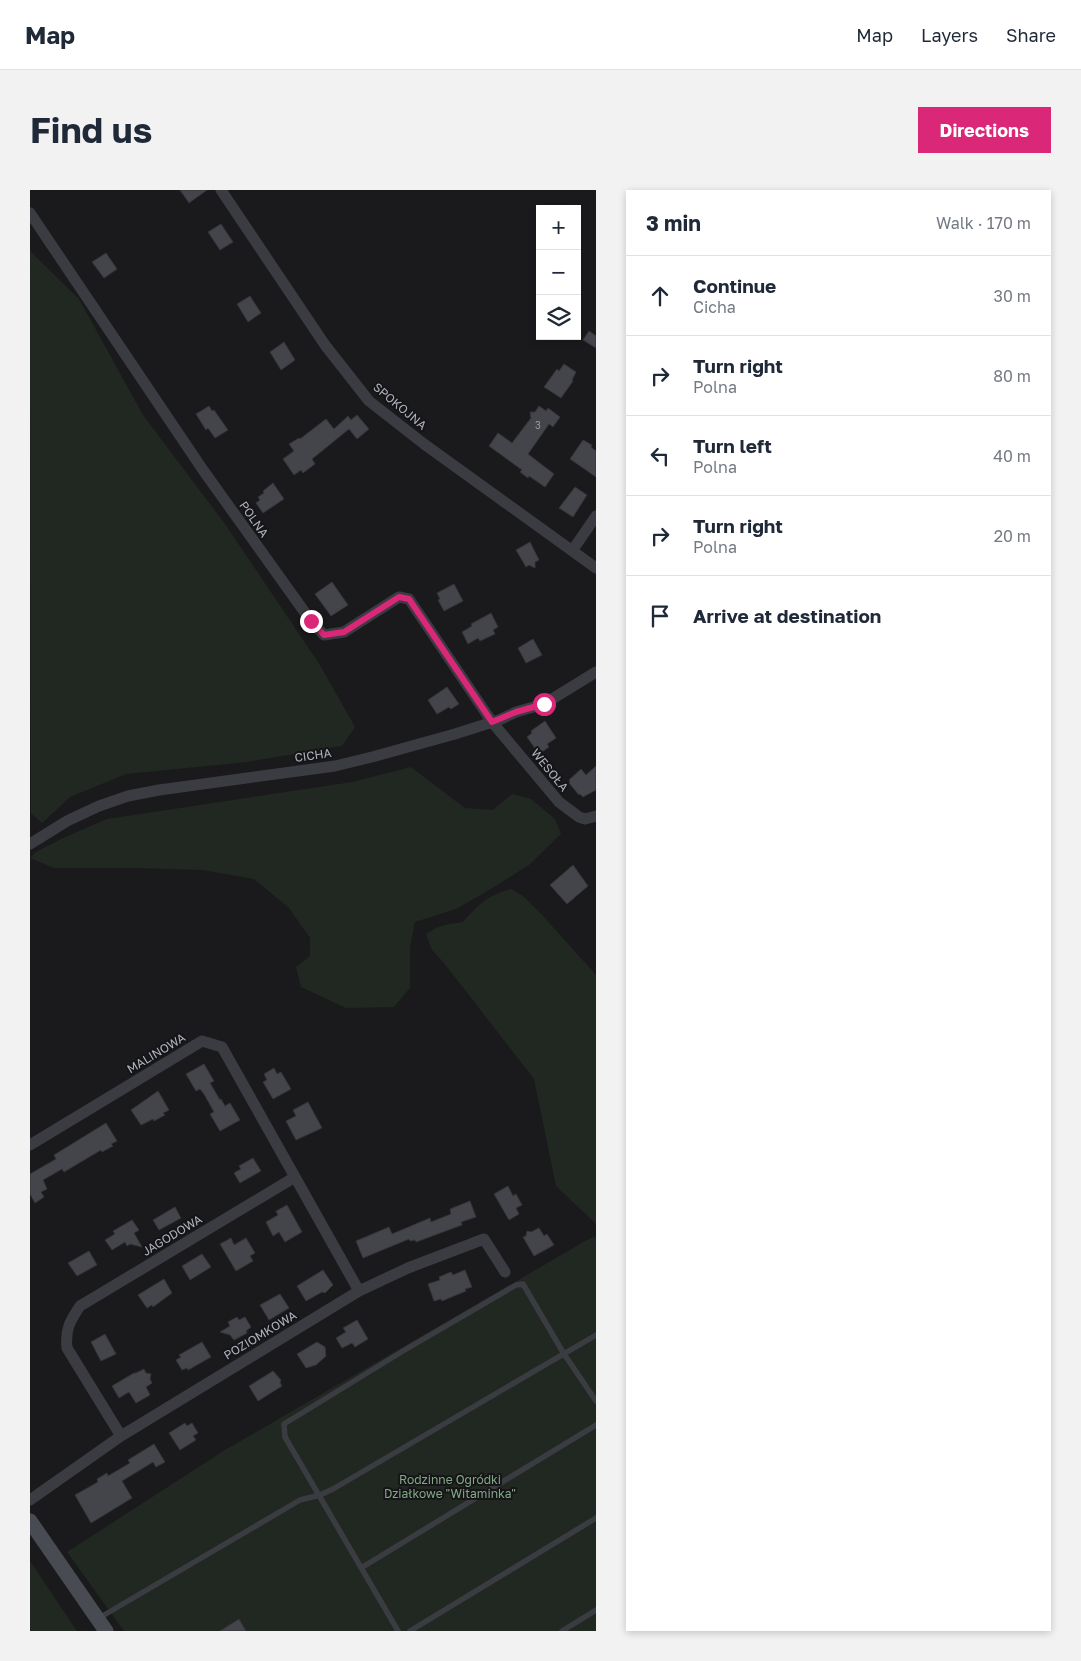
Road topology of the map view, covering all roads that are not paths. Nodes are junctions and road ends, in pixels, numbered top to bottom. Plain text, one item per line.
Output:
1 (221, 190) edge
2 (30, 213) edge
3 (596, 516) edge
4 (572, 551) junction
5 (596, 568) edge
6 (596, 672) edge
7 (492, 722) junction
8 (596, 816) edge
9 (30, 844) edge
10 (30, 1146) edge
11 (295, 1178) junction
12 (505, 1272) dead end
13 (359, 1291) junction
14 (596, 1334) edge
15 (564, 1354) junction
16 (596, 1401) edge
17 (596, 1425) edge
18 (122, 1436) junction
19 (320, 1495) junction
20 (30, 1500) edge
21 (596, 1518) edge
22 (30, 1521) edge
23 (361, 1568) junction
24 (596, 1610) edge
25 (101, 1625) edge
26 (398, 1631) edge
27 (410, 1631) edge
28 (562, 1631) edge

1 - 4 street, SPOKOJNA
2 - 7 street, POLNA
3 - 4 street
4 - 5 street, SPOKOJNA
6 - 7 street, CICHA
7 - 8 street, WESOŁA
7 - 9 street, CICHA
10 - 11 street, MALINOWA
11 - 13 street
11 - 18 street, JAGODOWA
12 - 13 street, POZIOMKOWA
13 - 18 street, POZIOMKOWA
14 - 15 lane
15 - 16 lane
15 - 19 lane
15 - 19 lane
17 - 23 lane
18 - 20 street, POZIOMKOWA
19 - 23 lane
19 - 25 lane
21 - 27 lane
22 - 25 main road
23 - 26 lane
24 - 28 lane

